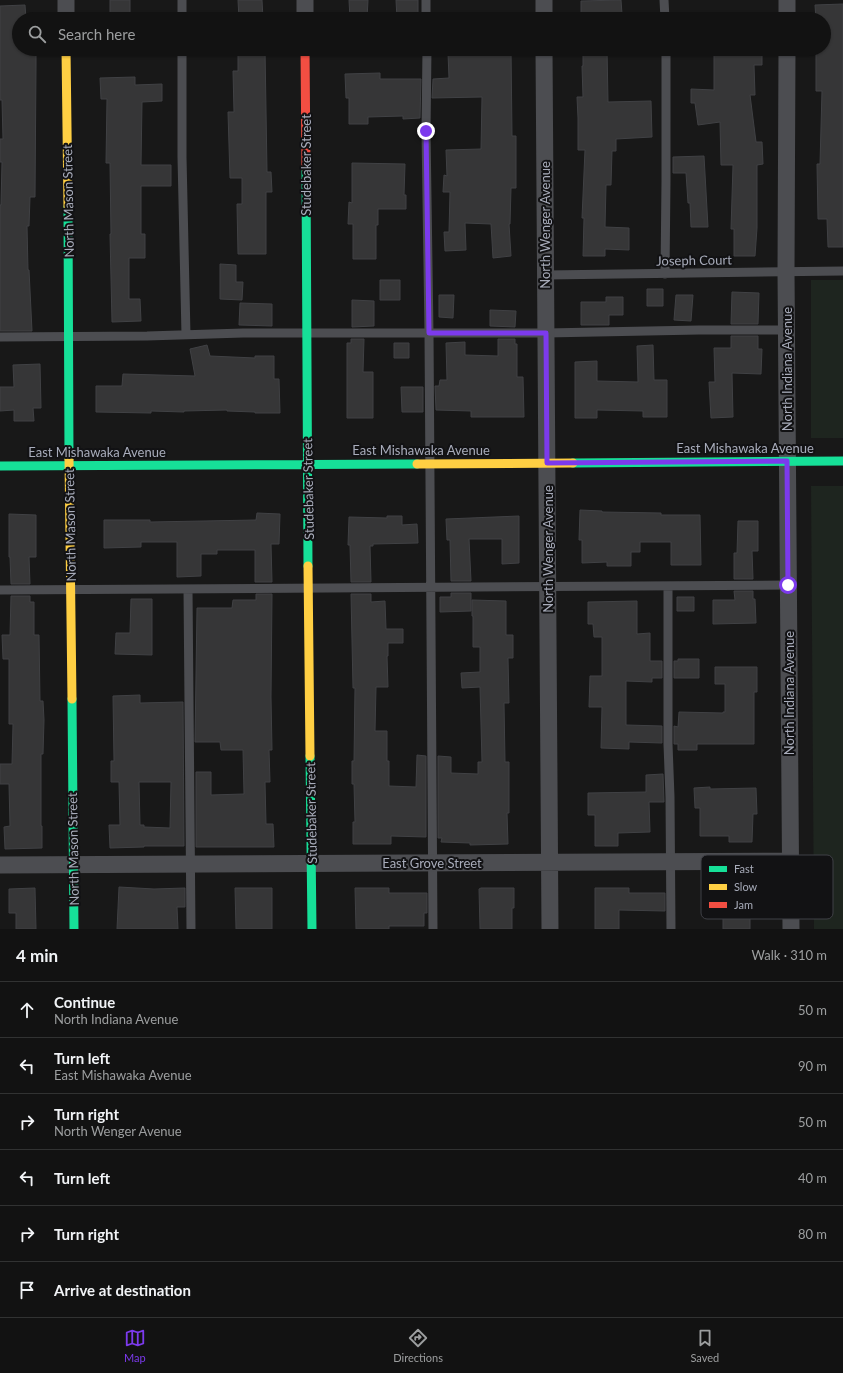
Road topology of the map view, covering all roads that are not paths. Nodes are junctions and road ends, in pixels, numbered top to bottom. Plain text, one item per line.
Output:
1 (66, 0) edge
2 (182, 0) edge
3 (305, 0) edge
4 (426, 0) edge
5 (544, 0) edge
6 (664, 0) edge
7 (787, 0) edge
8 (66, 12) edge
9 (182, 12) edge
10 (305, 12) edge
11 (426, 12) edge
12 (544, 12) edge
13 (665, 12) edge
14 (787, 12) edge
15 (66, 56) edge
16 (182, 56) edge
17 (305, 56) edge
18 (427, 56) edge
19 (544, 56) edge
20 (666, 56) edge
21 (787, 56) edge
22 (786, 271) junction
23 (843, 271) edge
24 (665, 274) junction
25 (546, 275) junction
26 (786, 330) junction
27 (307, 333) junction
28 (429, 333) junction
29 (546, 333) junction
30 (186, 335) junction
31 (69, 336) junction
32 (0, 337) edge
33 (787, 461) junction
34 (843, 461) edge
35 (429, 463) junction
36 (547, 463) junction
37 (307, 464) junction
38 (69, 465) junction
39 (0, 466) edge
40 (788, 585) junction
41 (548, 586) junction
42 (668, 586) junction
43 (430, 587) junction
44 (309, 588) junction
45 (188, 589) junction
46 (0, 590) edge
47 (71, 590) junction
48 (791, 855) edge
49 (670, 862) junction
50 (701, 862) edge
51 (433, 863) junction
52 (550, 863) junction
53 (190, 864) junction
54 (312, 864) junction
55 (73, 865) junction
56 (0, 866) edge
57 (74, 929) edge
58 (191, 929) edge
59 (312, 929) edge
60 (433, 929) edge
61 (550, 929) edge
62 (672, 929) edge

1 - 8 street
2 - 9 lane
3 - 10 street
4 - 11 lane
5 - 12 street
6 - 13 lane
7 - 14 street
15 - 31 street, North Mason Street
16 - 30 lane
17 - 27 street, Studebaker Street
18 - 28 lane
19 - 25 street, North Wenger Avenue
20 - 24 lane
21 - 22 street, North Indiana Avenue
22 - 23 lane, Joseph Court
22 - 24 lane, Joseph Court
22 - 26 street, North Indiana Avenue
24 - 25 lane, Joseph Court
25 - 29 street, North Wenger Avenue
26 - 29 lane
26 - 33 street, North Indiana Avenue
27 - 28 lane
27 - 30 lane
27 - 37 street, Studebaker Street
28 - 29 lane
28 - 35 lane
29 - 36 street, North Wenger Avenue
30 - 31 lane
31 - 32 lane
31 - 38 street, North Mason Street
33 - 34 street, East Mishawaka Avenue
33 - 36 street, East Mishawaka Avenue
33 - 40 street, North Indiana Avenue
35 - 36 street, East Mishawaka Avenue
35 - 37 street, East Mishawaka Avenue
35 - 43 lane
36 - 41 street, North Wenger Avenue
37 - 38 street, East Mishawaka Avenue
37 - 44 street, Studebaker Street
38 - 39 street, East Mishawaka Avenue
38 - 47 street, North Mason Street
40 - 42 lane
40 - 48 street, North Indiana Avenue
41 - 42 lane
41 - 43 lane
41 - 52 street, North Wenger Avenue
42 - 49 lane
43 - 44 lane
43 - 51 lane
44 - 45 lane
44 - 54 street, Studebaker Street
45 - 47 lane
45 - 53 lane
46 - 47 lane
47 - 55 street, North Mason Street
49 - 50 street, East Grove Street
49 - 52 street, East Grove Street
49 - 62 lane
51 - 52 street, East Grove Street
51 - 54 street, East Grove Street
51 - 60 lane
52 - 61 street, North Wenger Avenue
53 - 54 street, East Grove Street
53 - 55 street, East Grove Street
53 - 58 lane
54 - 59 street, Studebaker Street
55 - 56 street, East Grove Street
55 - 57 street, North Mason Street

